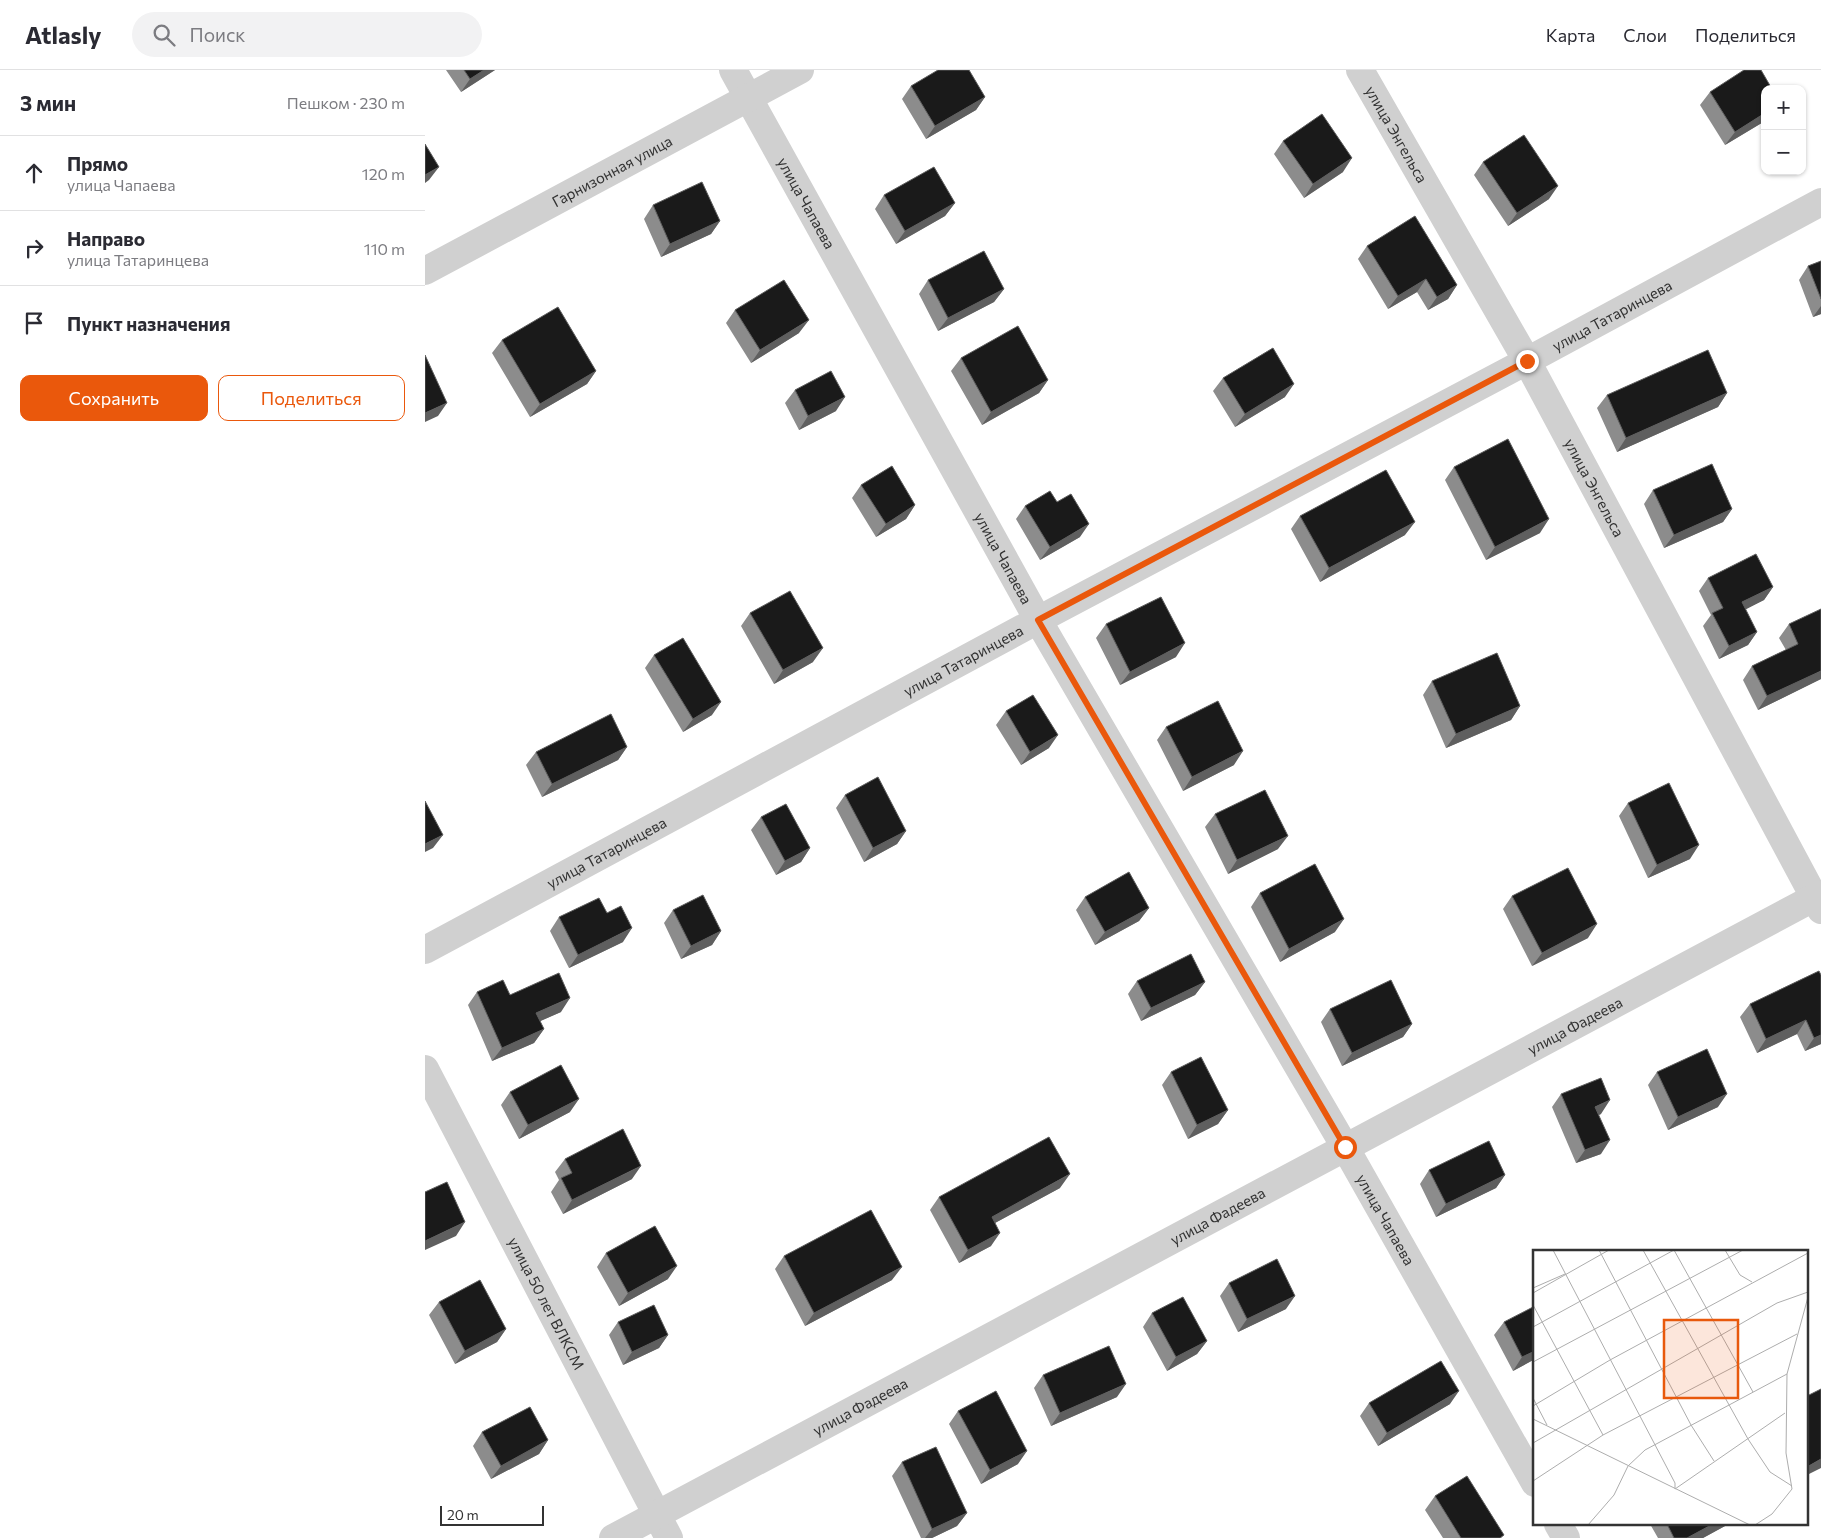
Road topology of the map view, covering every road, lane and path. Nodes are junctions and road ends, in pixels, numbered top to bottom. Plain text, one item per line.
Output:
1 (733, 70) edge
2 (800, 70) edge
3 (1359, 70) edge
4 (748, 98) junction
5 (1821, 202) edge
6 (425, 270) edge
7 (1527, 361) junction
8 (1038, 620) junction
9 (1819, 900) edge
10 (425, 950) edge
11 (425, 1069) edge
12 (1345, 1147) junction
13 (1533, 1479) edge
14 (657, 1514) junction
15 (1559, 1526) edge
16 (613, 1538) edge
17 (669, 1538) edge
18 (1566, 1538) edge

1 - 4 street, улица Чапаева
2 - 4 street, Гарнизонная улица
3 - 7 street, улица Энгельса
4 - 6 street, Гарнизонная улица
4 - 8 street, улица Чапаева
5 - 7 street, улица Татаринцева
7 - 8 street, улица Татаринцева
7 - 9 street, улица Энгельса
8 - 10 street, улица Татаринцева
8 - 12 street, улица Чапаева
9 - 12 street, улица Фадеева
11 - 14 street, улица 50 лет ВЛКСМ
12 - 13 street, улица Чапаева
12 - 14 street, улица Фадеева
14 - 16 street, улица Фадеева
14 - 17 street, улица 50 лет ВЛКСМ
15 - 18 street

